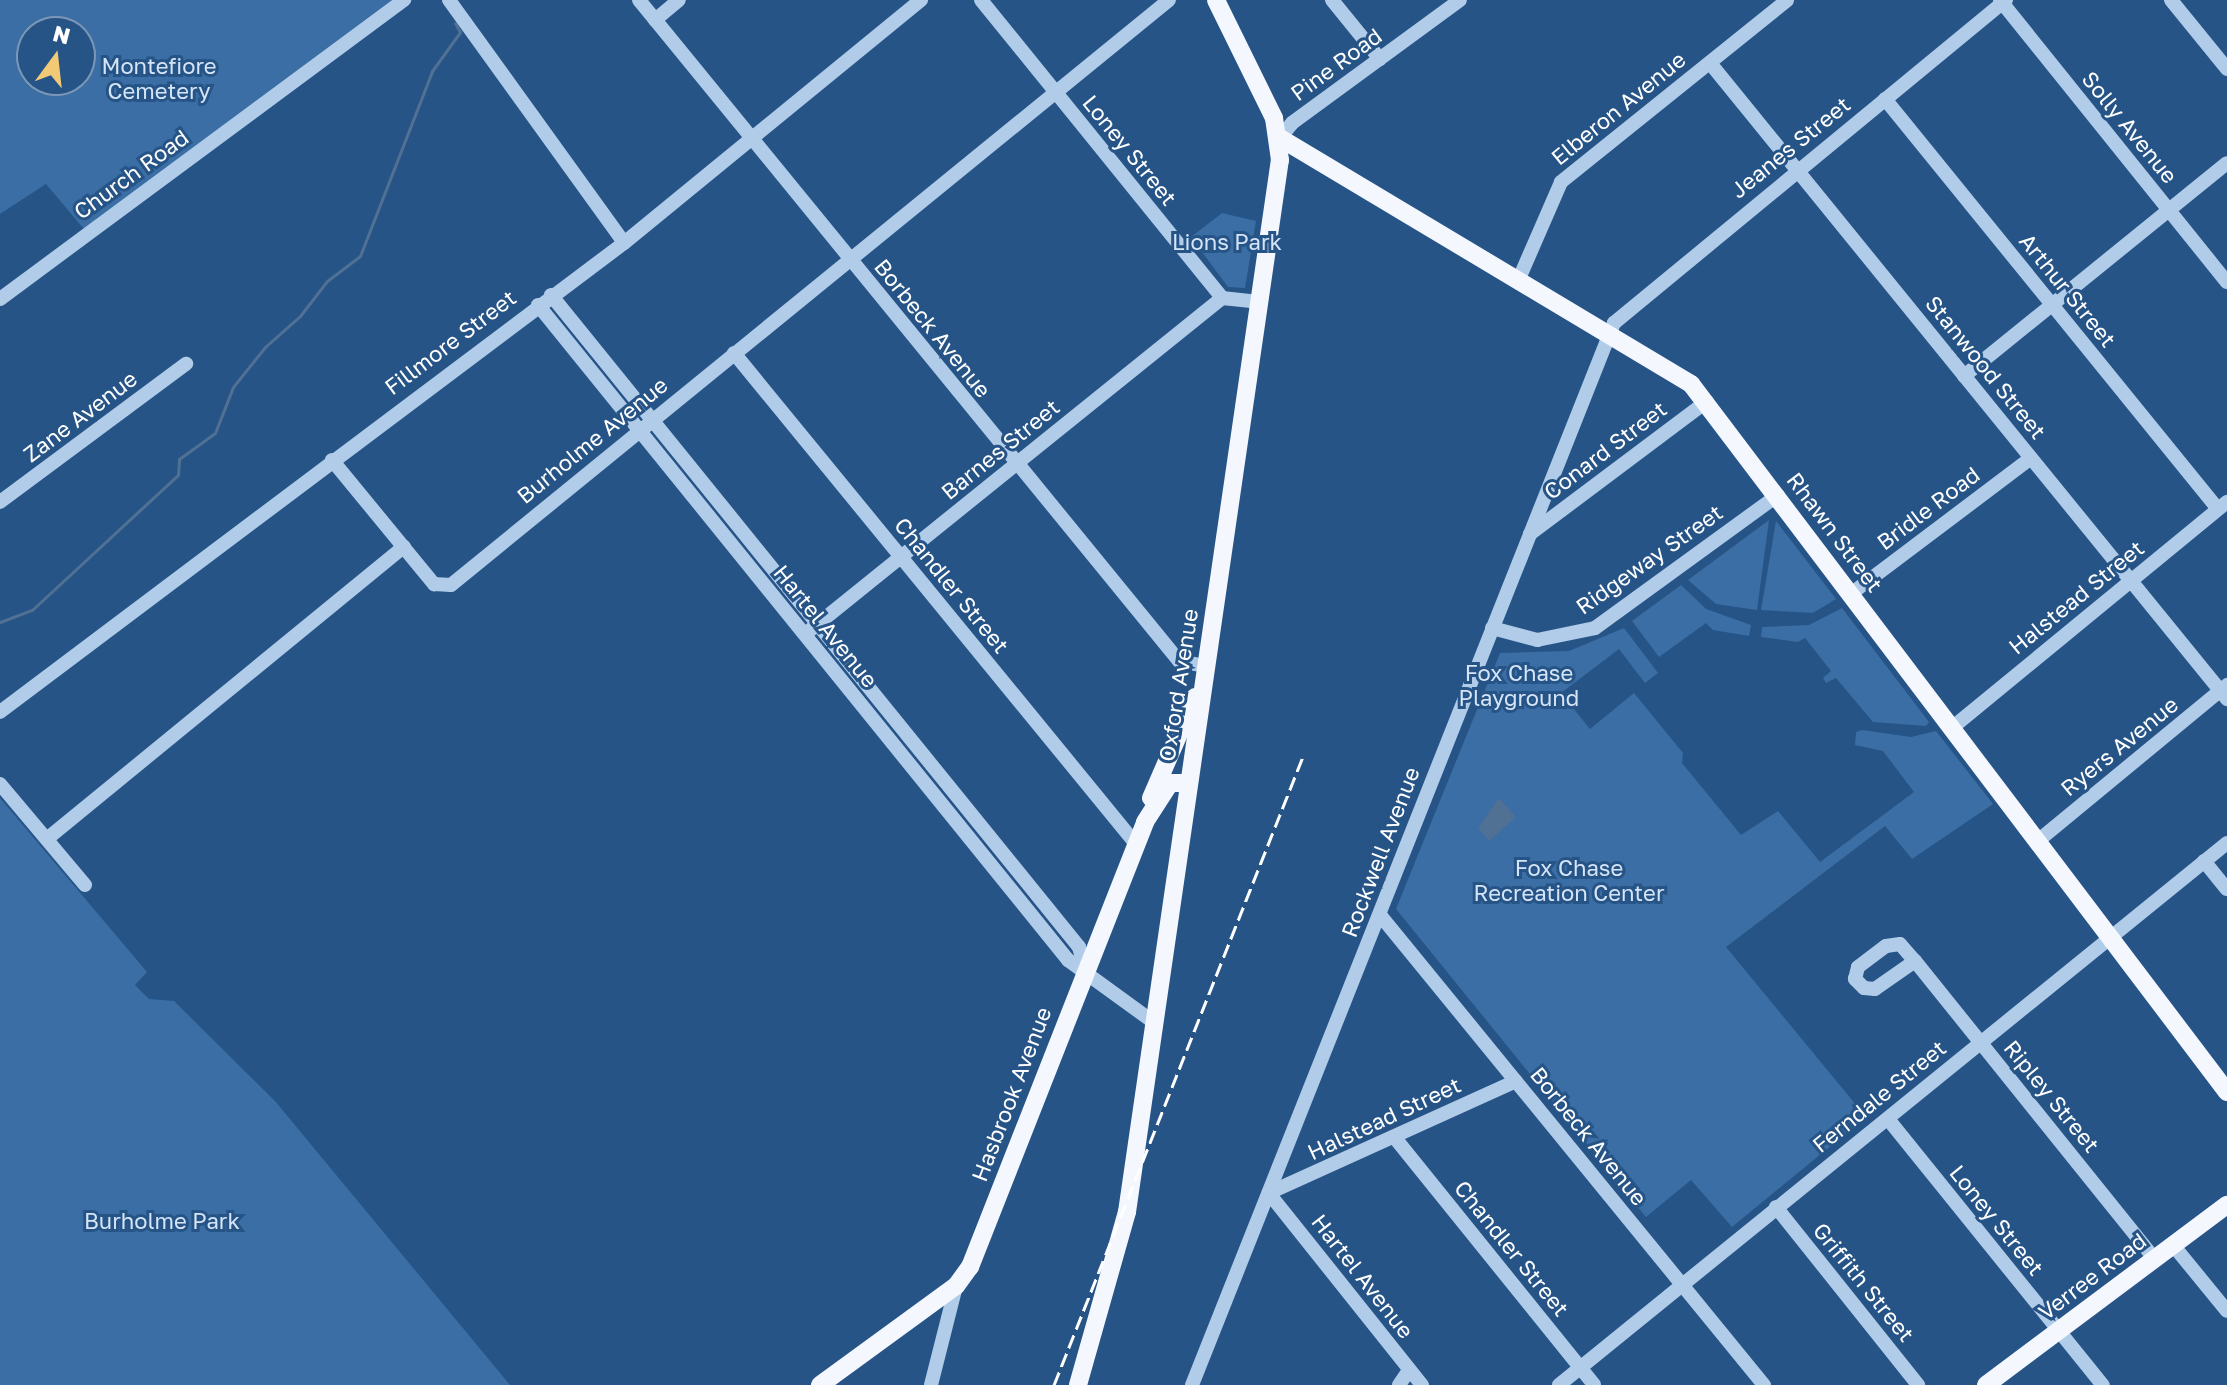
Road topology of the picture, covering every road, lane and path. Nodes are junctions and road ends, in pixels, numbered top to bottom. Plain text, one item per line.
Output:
1 (404, 0) edge
2 (449, 0) edge
3 (639, 0) edge
4 (679, 0) edge
5 (921, 0) edge
6 (981, 0) edge
7 (1169, 0) edge
8 (1216, 0) edge
9 (1332, 0) edge
10 (1460, 0) edge
11 (1787, 0) edge
12 (2171, 0) edge
13 (2003, 1) edge
14 (655, 20) junction
15 (1380, 59) junction
16 (1710, 63) junction
17 (2227, 69) edge
18 (1055, 93) junction
19 (1885, 99) junction
20 (753, 136) junction
21 (1280, 138) junction
22 (2227, 163) edge
23 (1798, 170) junction
24 (2169, 210) junction
25 (624, 243) junction
26 (849, 259) junction
27 (1518, 281) junction
28 (2227, 282) edge
29 (551, 295) junction
30 (1222, 298) junction
31 (0, 299) edge
32 (1259, 302) junction
33 (538, 305) junction
34 (2052, 306) junction
35 (1608, 334) junction
36 (734, 353) junction
37 (186, 364) dead end
38 (1964, 376) junction
39 (1707, 401) junction
40 (652, 420) junction
41 (638, 431) junction
42 (2031, 458) junction
43 (332, 460) junction
44 (1016, 465) junction
45 (1778, 495) junction
46 (0, 502) edge
47 (2223, 505) edge
48 (1530, 534) junction
49 (404, 547) junction
50 (901, 557) junction
51 (2131, 581) junction
52 (1852, 593) junction
53 (1492, 628) junction
54 (811, 630) junction
55 (1204, 675) junction
56 (2225, 692) edge
57 (0, 712) edge
58 (1953, 727) junction
59 (1187, 783) junction
60 (0, 784) edge
61 (1145, 822) junction
62 (48, 838) junction
63 (2039, 840) junction
64 (2227, 843) edge
65 (1136, 844) junction
66 (2204, 861) junction
67 (85, 885) dead end
68 (2227, 889) edge
69 (1380, 915) junction
70 (2110, 937) junction
71 (1915, 961) dead end
72 (1085, 969) junction
73 (1152, 1021) junction
74 (1981, 1042) junction
75 (1516, 1081) junction
76 (2227, 1092) edge
77 (1888, 1119) junction
78 (1395, 1138) junction
79 (1269, 1193) junction
80 (2227, 1205) edge
81 (1776, 1207) junction
82 (2173, 1245) junction
83 (2155, 1259) junction
84 (1682, 1284) junction
85 (956, 1286) junction
86 (2227, 1311) edge
87 (2059, 1331) junction
88 (1580, 1368) junction
89 (1409, 1370) junction
90 (820, 1385) edge
91 (931, 1385) edge
92 (1078, 1385) edge
93 (1192, 1385) edge
94 (1399, 1385) edge
95 (1422, 1385) edge
96 (1559, 1385) edge
97 (1594, 1385) edge
98 (1764, 1385) edge
99 (1918, 1385) edge
100 (1986, 1385) edge
101 (2103, 1385) edge

1 - 31 street, Church Road
2 - 25 street
3 - 14 street, Borbeck Avenue
4 - 14 street
5 - 20 street, Fillmore Street
6 - 18 street, Loney Street
7 - 18 street, Burholme Avenue
8 - 21 main road
9 - 15 street
10 - 15 street, Pine Road
11 - 16 street, Elberon Avenue
12 - 17 street
13 - 19 street, Jeanes Street
13 - 24 street, Solly Avenue
14 - 20 street, Borbeck Avenue
15 - 21 street, Pine Road
16 - 23 street, Stanwood Street
16 - 27 street, Elberon Avenue
18 - 26 street, Burholme Avenue
18 - 30 street, Loney Street
19 - 23 street, Jeanes Street
19 - 34 street, Arthur Street
20 - 25 street, Fillmore Street
20 - 26 street, Borbeck Avenue
21 - 27 main road, Rhawn Street
21 - 32 main road, Oxford Avenue
22 - 24 street
23 - 35 street, Jeanes Street
23 - 38 street, Stanwood Street
24 - 28 street, Solly Avenue
24 - 34 street
25 - 29 street, Fillmore Street
26 - 36 street, Burholme Avenue
26 - 44 street, Borbeck Avenue
27 - 35 main road, Rhawn Street
29 - 33 street, Fillmore Street
29 - 40 street, Hartel Avenue
30 - 32 street
30 - 44 street, Barnes Street
32 - 55 main road, Oxford Avenue
33 - 41 street, Hartel Avenue
33 - 43 street, Fillmore Street
34 - 38 street
34 - 47 street, Arthur Street
35 - 39 main road, Rhawn Street
35 - 48 street, Rockwell Avenue
36 - 40 street, Burholme Avenue
36 - 50 street, Chandler Street
37 - 46 street, Zane Avenue
38 - 42 street, Stanwood Street
39 - 45 main road, Rhawn Street
39 - 48 street, Conard Street
40 - 41 street, Burholme Avenue
40 - 54 street, Hartel Avenue
41 - 49 street, Burholme Avenue
41 - 54 street, Hartel Avenue
42 - 51 street, Stanwood Street
42 - 52 street, Bridle Road
43 - 49 street, Burholme Avenue
43 - 57 street, Fillmore Street
44 - 50 street, Barnes Street
44 - 55 street, Borbeck Avenue
45 - 52 main road, Rhawn Street
45 - 53 street, Ridgeway Street
47 - 51 street, Halstead Street
48 - 53 street, Rockwell Avenue
49 - 62 street
50 - 54 street, Barnes Street
50 - 65 street, Chandler Street
51 - 56 street, Stanwood Street
51 - 58 street, Halstead Street
52 - 58 main road, Rhawn Street
53 - 69 street, Rockwell Avenue
54 - 72 street, Hartel Avenue
55 - 59 main road, Oxford Avenue
55 - 61 main road, Hasbrook Avenue
56 - 63 street, Ryers Avenue
58 - 63 main road, Rhawn Street
59 - 61 main road, Hasbrook Avenue
59 - 73 main road, Oxford Avenue
60 - 62 street
61 - 65 main road, Hasbrook Avenue
62 - 67 street
63 - 70 main road, Rhawn Street
64 - 66 street, Ferndale Street
65 - 72 main road, Hasbrook Avenue
66 - 68 street
66 - 70 street, Ferndale Street
69 - 75 street, Borbeck Avenue
69 - 79 street, Rockwell Avenue
70 - 74 street, Ferndale Street
70 - 76 main road, Rhawn Street
71 - 74 street, Ripley Street
72 - 73 street, Hartel Avenue
72 - 85 main road, Hasbrook Avenue
73 - 92 main road, Oxford Avenue
74 - 77 street, Ferndale Street
74 - 83 street, Ripley Street
75 - 78 street, Halstead Street
75 - 84 street, Borbeck Avenue
77 - 81 street, Ferndale Street
77 - 87 street, Loney Street
78 - 79 street, Halstead Street
78 - 88 street, Chandler Street
79 - 89 street, Hartel Avenue
79 - 93 street, Rockwell Avenue
80 - 82 main road, Verree Road
81 - 84 street, Ferndale Street
81 - 99 street, Griffith Street
82 - 83 main road, Verree Road
82 - 86 street
83 - 87 main road, Verree Road
84 - 88 street, Ferndale Street
84 - 98 street, Borbeck Avenue
85 - 90 main road
85 - 91 street, Hasbrook Avenue
87 - 100 main road, Verree Road
87 - 101 street, Loney Street
88 - 96 street, Ferndale Street
88 - 97 street, Chandler Street
89 - 94 street
89 - 95 street, Hartel Avenue

